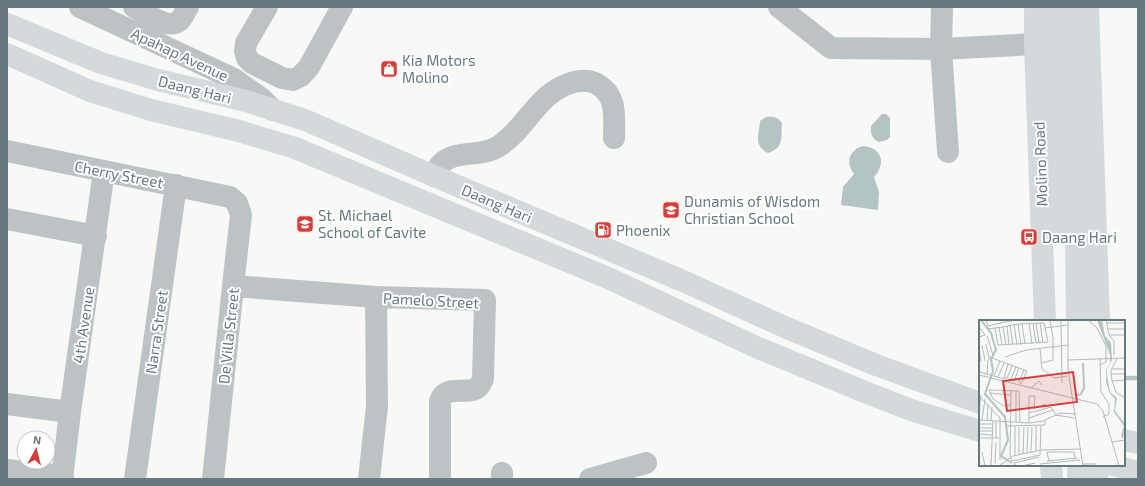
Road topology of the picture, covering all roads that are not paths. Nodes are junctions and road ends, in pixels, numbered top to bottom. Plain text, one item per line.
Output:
1 (80, 7) edge
2 (134, 7) edge
3 (188, 7) edge
4 (267, 7) edge
5 (342, 7) edge
6 (779, 7) edge
7 (942, 7) edge
8 (1063, 8) edge
9 (7, 24) edge
10 (1035, 44) junction
11 (941, 49) junction
12 (7, 54) edge
13 (273, 110) junction
14 (614, 138) dead end
15 (268, 140) junction
16 (7, 152) edge
17 (948, 152) dead end
18 (104, 170) junction
19 (434, 176) junction
20 (176, 185) junction
21 (230, 197) joint
22 (486, 198) junction
23 (7, 219) edge
24 (474, 222) junction
25 (96, 236) junction
26 (618, 254) junction
27 (608, 278) junction
28 (232, 286) junction
29 (376, 297) junction
30 (1045, 320) edge
31 (1059, 320) edge
32 (1077, 320) edge
33 (1099, 320) edge
34 (787, 328) junction
35 (839, 349) junction
36 (778, 356) junction
37 (826, 376) junction
38 (979, 403) edge
39 (7, 404) edge
40 (70, 412) junction
41 (979, 431) edge
42 (1125, 440) edge
43 (1138, 443) edge
44 (646, 463) dead end
45 (1051, 466) edge
46 (1063, 466) edge
47 (1078, 466) edge
48 (1097, 466) edge
49 (1117, 466) edge
50 (7, 470) edge
51 (1138, 472) edge
52 (63, 478) edge
53 (136, 479) edge
54 (213, 479) edge
55 (369, 479) edge
56 (440, 479) edge
57 (590, 479) edge
58 (1052, 479) edge
59 (1063, 479) edge
60 (1078, 479) edge
61 (1097, 479) edge

1 - 13 street, Apahap Avenue
2 - 3 street
4 - 5 street
6 - 11 street
7 - 11 street
8 - 10 main road, Molino Road
8 - 31 main road, Molino Road
8 - 32 main road
8 - 33 main road
9 - 13 main road, Daang Hari
10 - 11 street
10 - 30 main road, Molino Road
11 - 17 street
12 - 15 main road, Daang Hari
13 - 15 main road
13 - 19 main road, Daang Hari
14 - 19 street
15 - 24 main road, Daang Hari
16 - 18 street, Cherry Street
18 - 20 street, Cherry Street
18 - 25 street, 4th Avenue
19 - 22 main road, Daang Hari
20 - 21 street, Cherry Street
20 - 53 street, Narra Street
21 - 28 street, De Villa Street
22 - 24 main road
22 - 26 main road, Daang Hari
23 - 25 street
24 - 27 main road, Daang Hari
25 - 40 street, 4th Avenue
26 - 27 main road
26 - 34 main road, Daang Hari
27 - 36 main road, Daang Hari
28 - 29 street
28 - 54 street, De Villa Street
29 - 55 street, Pamelo Street
29 - 56 street, Pamelo Street
34 - 35 main road, Daang Hari
34 - 36 main road
35 - 37 main road
35 - 38 main road, Daang Hari
36 - 37 main road, Daang Hari
37 - 41 main road, Daang Hari
39 - 40 street
40 - 52 street, 4th Avenue
42 - 43 main road
44 - 57 street
45 - 58 main road
46 - 59 main road
47 - 60 main road
48 - 61 main road
49 - 51 main road
50 - 52 street

